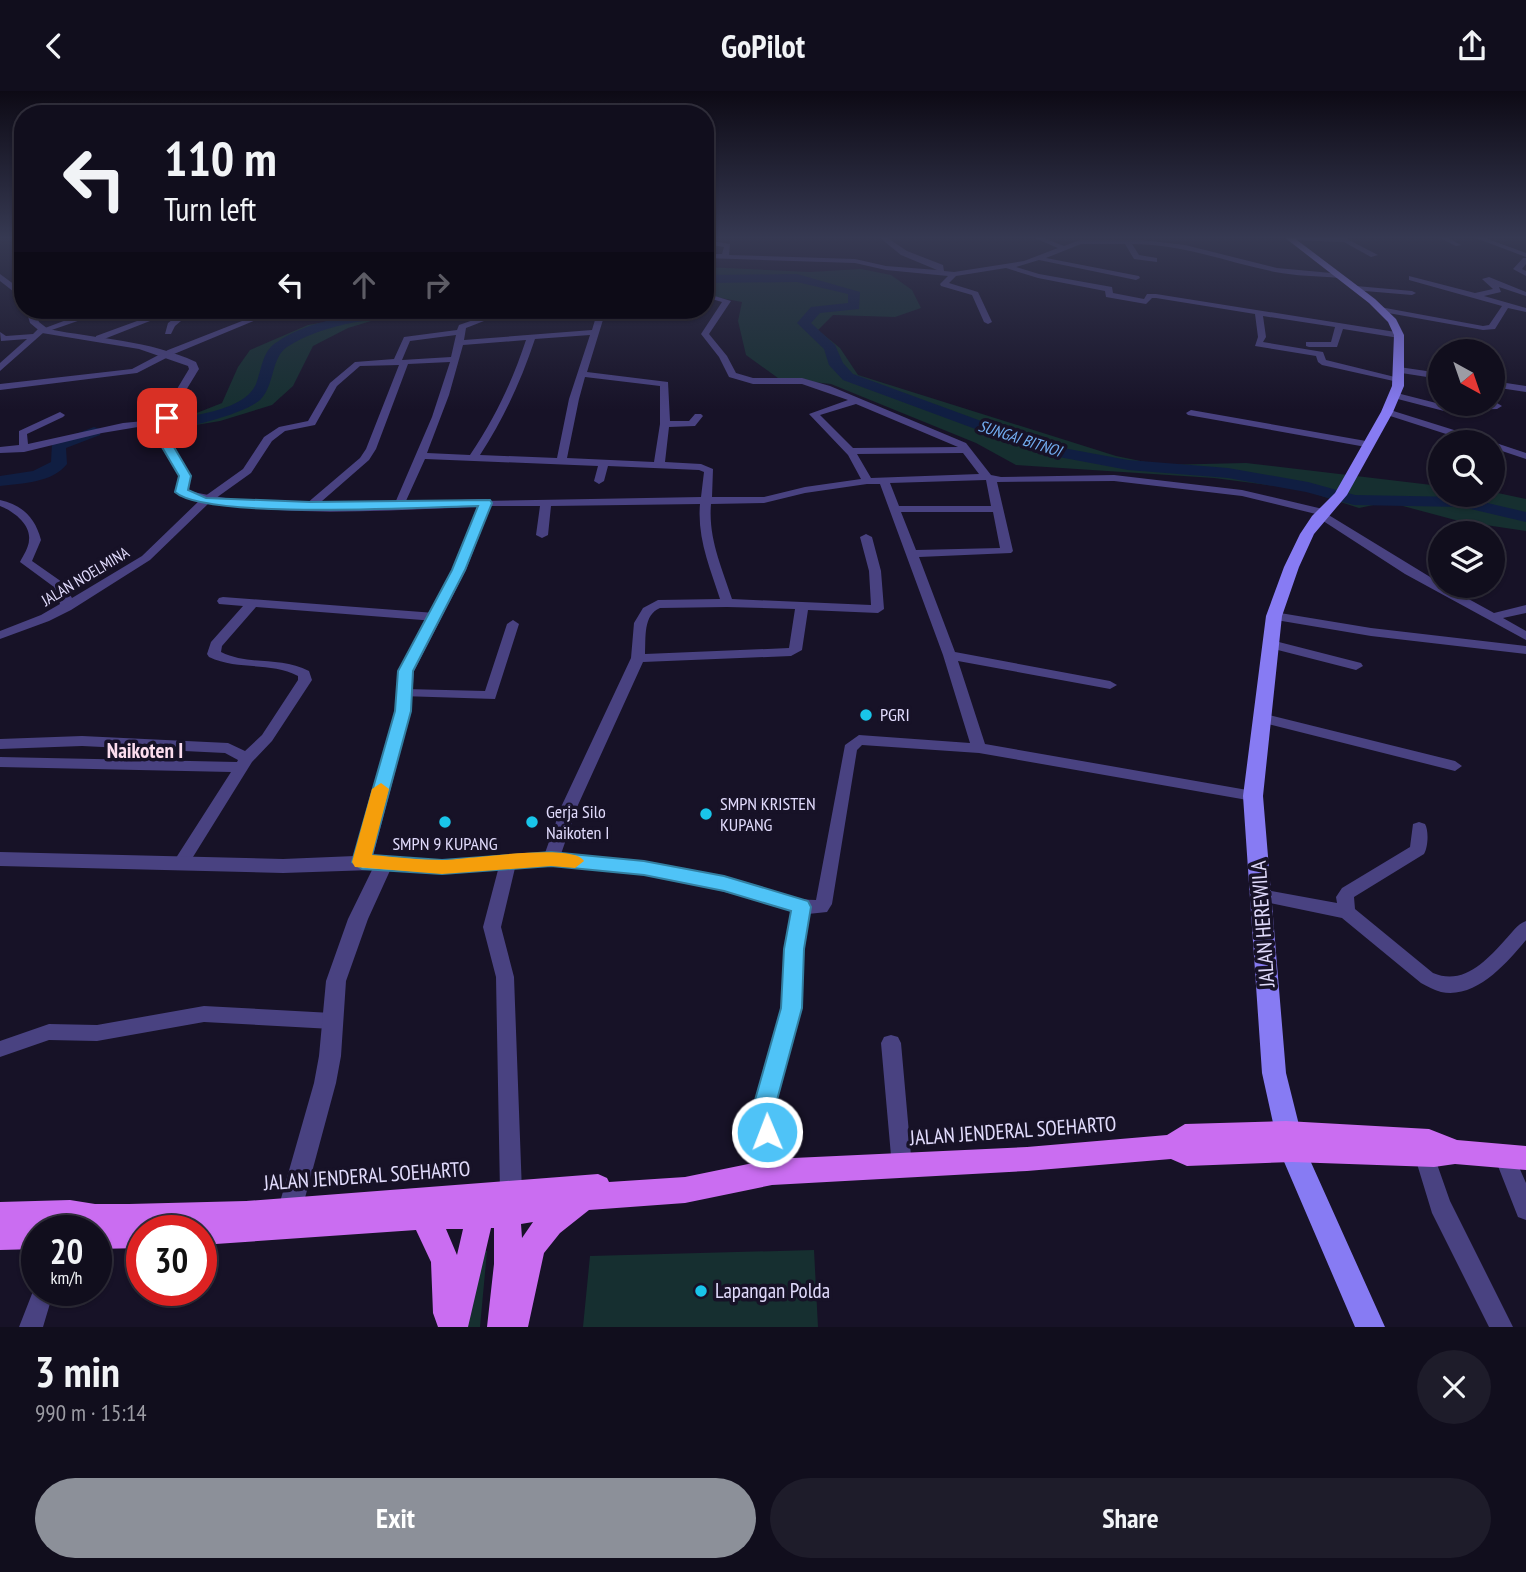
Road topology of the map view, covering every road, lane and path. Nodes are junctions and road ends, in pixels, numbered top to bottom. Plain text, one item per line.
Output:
1 (975, 295) edge
2 (1109, 295) edge
3 (1364, 295) edge
4 (1469, 295) edge
5 (1480, 295) edge
6 (1474, 296) junction
7 (714, 297) edge
8 (1506, 305) junction
9 (1380, 309) junction
10 (1526, 310) edge
11 (1259, 312) junction
12 (33, 319) edge
13 (75, 319) edge
14 (140, 319) edge
15 (180, 319) edge
16 (254, 319) edge
17 (482, 319) edge
18 (598, 319) edge
19 (146, 320) joint
20 (988, 322) dead end
21 (1340, 325) junction
22 (41, 332) junction
23 (168, 332) dead end
24 (593, 332) junction
25 (0, 334) edge
26 (1399, 335) junction
27 (532, 336) junction
28 (460, 337) junction
29 (1262, 337) junction
30 (99, 338) junction
31 (172, 352) junction
32 (456, 359) junction
33 (400, 362) junction
34 (0, 369) edge
35 (584, 374) junction
36 (1399, 375) junction
37 (1428, 376) edge
38 (1505, 386) edge
39 (0, 387) edge
40 (1526, 389) edge
41 (1393, 395) junction
42 (854, 401) junction
43 (1428, 404) edge
44 (1387, 412) junction
45 (1191, 413) dead end
46 (60, 415) dead end
47 (698, 416) dead end
48 (665, 424) junction
49 (165, 427) junction
50 (1444, 430) edge
51 (1366, 444) junction
52 (23, 449) junction
53 (1505, 449) edge
54 (0, 450) edge
55 (850, 450) junction
56 (968, 450) junction
57 (421, 456) junction
58 (1526, 456) edge
59 (474, 457) junction
60 (562, 460) junction
61 (604, 462) junction
62 (659, 465) junction
63 (989, 478) junction
64 (599, 481) dead end
65 (867, 481) junction
66 (884, 481) junction
67 (205, 501) junction
68 (705, 501) junction
69 (546, 502) junction
70 (0, 503) edge
71 (400, 503) junction
72 (486, 503) junction
73 (310, 506) junction
74 (1328, 506) junction
75 (897, 509) junction
76 (997, 509) junction
77 (542, 535) dead end
78 (866, 537) dead end
79 (913, 554) junction
80 (223, 601) dead end
81 (727, 603) junction
82 (253, 604) junction
83 (802, 606) junction
84 (67, 607) junction
85 (1526, 609) edge
86 (1275, 616) junction
87 (435, 617) junction
88 (1492, 617) junction
89 (513, 624) dead end
90 (0, 635) edge
91 (1526, 636) edge
92 (1271, 644) junction
93 (1526, 650) edge
94 (950, 655) junction
95 (638, 658) junction
96 (1356, 666) dead end
97 (1110, 685) dead end
98 (406, 693) junction
99 (1261, 718) junction
100 (82, 741) junction
101 (0, 744) edge
102 (167, 745) junction
103 (979, 748) junction
104 (0, 762) edge
105 (65, 763) junction
106 (245, 763) junction
107 (154, 765) junction
108 (1455, 766) dead end
109 (1253, 796) junction
110 (1419, 828) dead end
111 (0, 859) edge
112 (551, 859) junction
113 (182, 861) junction
114 (362, 862) junction
115 (384, 864) junction
116 (508, 864) junction
117 (1261, 895) junction
118 (801, 907) junction
119 (1347, 912) junction
120 (1526, 928) edge
121 (332, 1021) junction
122 (891, 1043) dead end
123 (0, 1049) edge
124 (1289, 1142) junction
125 (1455, 1151) junction
126 (1424, 1154) junction
127 (1515, 1157) edge
128 (902, 1167) junction
129 (772, 1173) junction
130 (581, 1191) junction
131 (499, 1206) junction
132 (290, 1209) junction
133 (1526, 1209) edge
134 (0, 1215) edge
135 (21, 1217) edge
136 (423, 1217) junction
137 (112, 1218) edge
138 (217, 1230) edge
139 (0, 1235) edge
140 (21, 1235) edge
141 (38, 1306) edge
142 (31, 1327) edge
143 (445, 1327) edge
144 (453, 1327) edge
145 (502, 1327) edge
146 (513, 1327) edge
147 (1370, 1327) edge
148 (1501, 1327) edge

1 - 20 street
2 - 11 street
3 - 9 main road
4 - 6 street
5 - 6 street
6 - 8 street
7 - 42 street
8 - 9 street
8 - 10 street
9 - 26 main road
11 - 21 street
11 - 29 street
12 - 22 street
13 - 22 street
14 - 19 street
15 - 23 street
16 - 31 street
17 - 28 street
18 - 24 street
19 - 30 street
21 - 26 street
21 - 29 street
22 - 25 street
22 - 30 street
22 - 34 street
24 - 27 street
24 - 35 street
26 - 36 main road, JALAN HEREWILA
27 - 28 street
27 - 59 street
28 - 32 street
28 - 33 street
29 - 36 street
30 - 31 street
31 - 39 street
31 - 49 street
32 - 33 street, JALAN NOELMINA
32 - 57 street
33 - 67 street, JALAN NOELMINA
33 - 73 street
35 - 48 street
35 - 60 street
36 - 37 street
36 - 41 main road, JALAN HEREWILA
38 - 40 street
41 - 43 street
41 - 44 main road, JALAN HEREWILA
42 - 55 street
42 - 56 street
44 - 50 street
44 - 51 main road, JALAN HEREWILA
45 - 51 street
46 - 52 street
47 - 48 street
48 - 62 street
49 - 52 street
49 - 67 street
51 - 74 main road, JALAN HEREWILA
52 - 54 street
53 - 58 street
55 - 56 street
55 - 65 street
56 - 63 street
57 - 59 street
57 - 71 street
59 - 60 street
60 - 61 street
61 - 62 street
61 - 64 street
62 - 68 street
63 - 66 street
63 - 74 street
63 - 76 street
65 - 66 street
65 - 68 street
66 - 75 street
67 - 73 street
67 - 84 street, JALAN NOELMINA
68 - 69 street
68 - 81 street
69 - 72 street
69 - 77 street
70 - 84 street
71 - 72 street
71 - 73 street
72 - 87 street
74 - 86 main road, JALAN HEREWILA
74 - 88 street
75 - 76 street
75 - 79 street
76 - 79 street
78 - 83 street
79 - 94 street
80 - 82 street
81 - 83 street
81 - 95 street
82 - 87 street
82 - 106 street
83 - 95 street
84 - 90 street, JALAN NOELMINA
85 - 88 street
86 - 92 main road, JALAN HEREWILA
86 - 93 street
87 - 98 street
88 - 91 street
89 - 98 street
92 - 96 street
92 - 99 main road, JALAN HEREWILA
94 - 97 street
94 - 103 street
95 - 112 street
98 - 114 street
99 - 108 street
99 - 109 main road, JALAN HEREWILA
100 - 101 street
100 - 102 street
100 - 105 street
102 - 106 street
102 - 107 street
103 - 109 street
103 - 118 street
104 - 105 street
105 - 107 street
106 - 107 street
106 - 113 street
109 - 117 main road, JALAN HEREWILA
110 - 119 street
111 - 113 street
112 - 116 street
112 - 118 street
113 - 114 street
114 - 115 street
115 - 116 street
115 - 121 street
116 - 131 street
117 - 119 street
117 - 124 main road, JALAN HEREWILA
118 - 129 street
119 - 120 street
121 - 123 street
121 - 132 street
122 - 128 street
124 - 125 main road
124 - 126 main road
124 - 128 main road, JALAN JENDERAL SOEHARTO
124 - 147 main road, JALAN HEREWILA
125 - 126 main road
125 - 127 main road
126 - 148 street
127 - 133 street
128 - 129 main road, JALAN JENDERAL SOEHARTO
129 - 130 main road, JALAN JENDERAL SOEHARTO
130 - 131 main road, JALAN JENDERAL SOEHARTO
130 - 146 main road
131 - 132 main road, JALAN JENDERAL SOEHARTO
131 - 136 main road, JALAN JENDERAL SOEHARTO
131 - 144 main road
131 - 145 main road
132 - 137 main road, JALAN JENDERAL SOEHARTO
134 - 135 main road, JALAN JENDERAL SOEHARTO
136 - 138 main road, JALAN JENDERAL SOEHARTO
136 - 143 main road
139 - 140 main road
141 - 142 street

